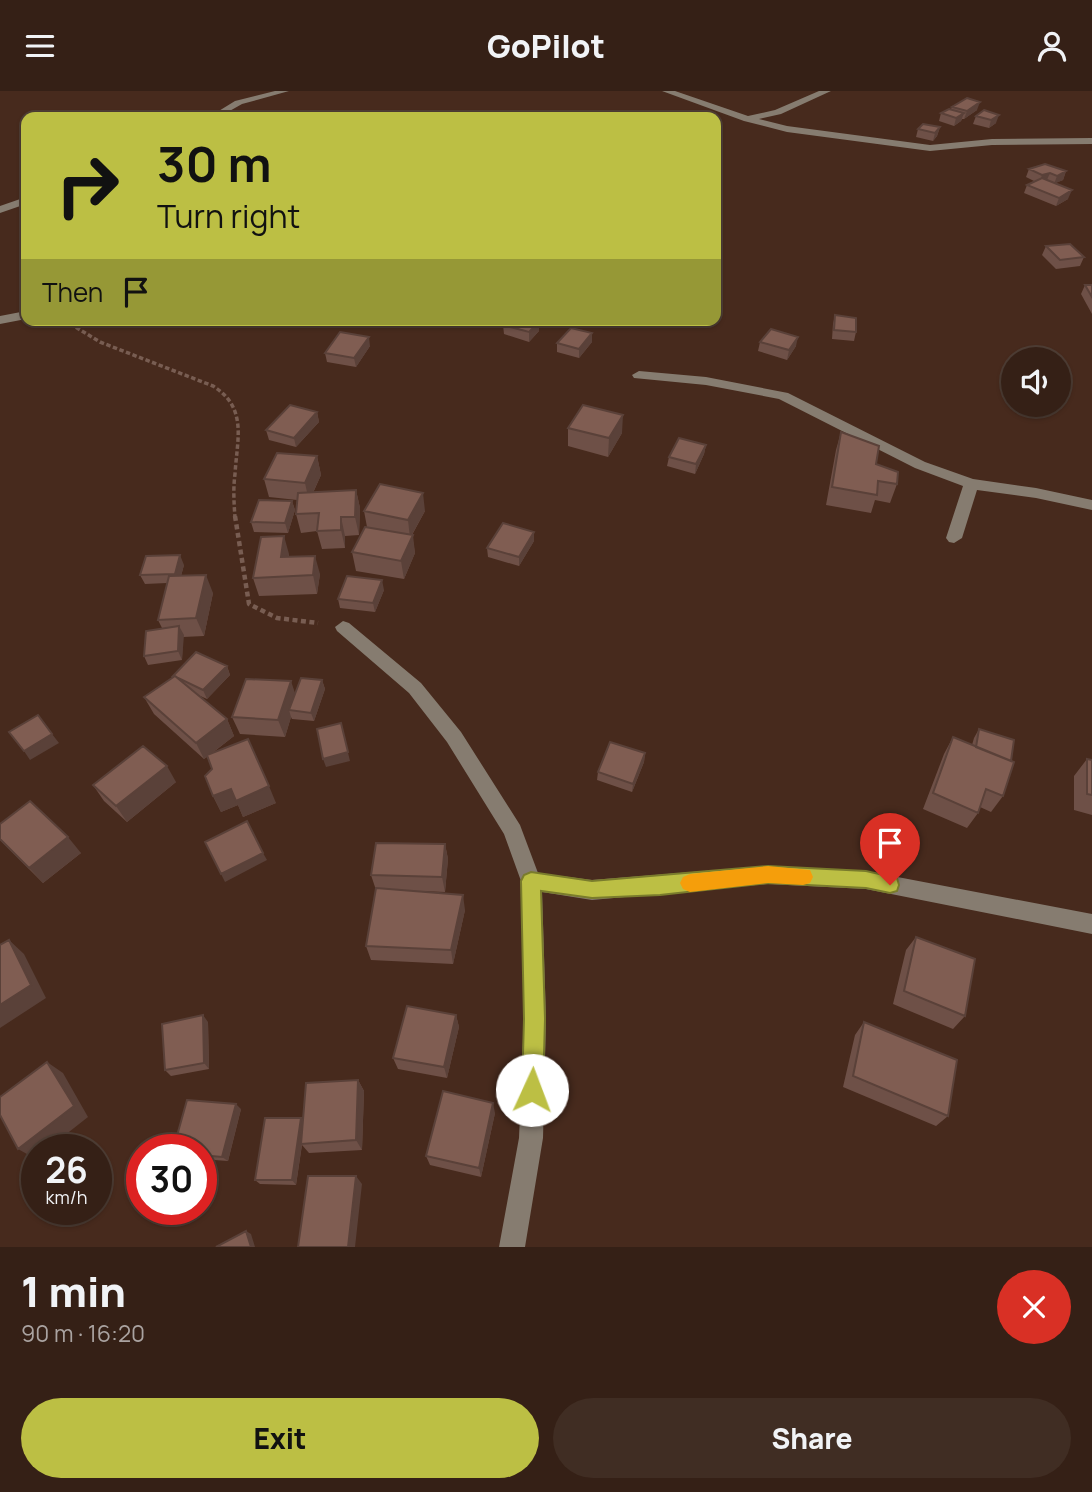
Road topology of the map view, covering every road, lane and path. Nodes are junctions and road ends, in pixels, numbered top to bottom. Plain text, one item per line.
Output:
1 (285, 91) edge
2 (666, 91) edge
3 (827, 91) edge
4 (220, 112) edge
5 (747, 119) junction
6 (1092, 141) edge
7 (21, 202) edge
8 (0, 210) edge
9 (21, 316) edge
10 (0, 320) edge
11 (74, 326) edge
12 (639, 375) dead end
13 (971, 484) junction
14 (1092, 505) edge
15 (954, 538) dead end
16 (343, 627) joint
17 (531, 881) junction
18 (1092, 924) edge
19 (512, 1247) edge

1 - 4 street
2 - 5 street
3 - 5 street
5 - 6 street
7 - 8 street
9 - 10 street
11 - 16 path
12 - 13 street
13 - 14 street
13 - 15 street
16 - 17 street
17 - 18 street
17 - 19 street

